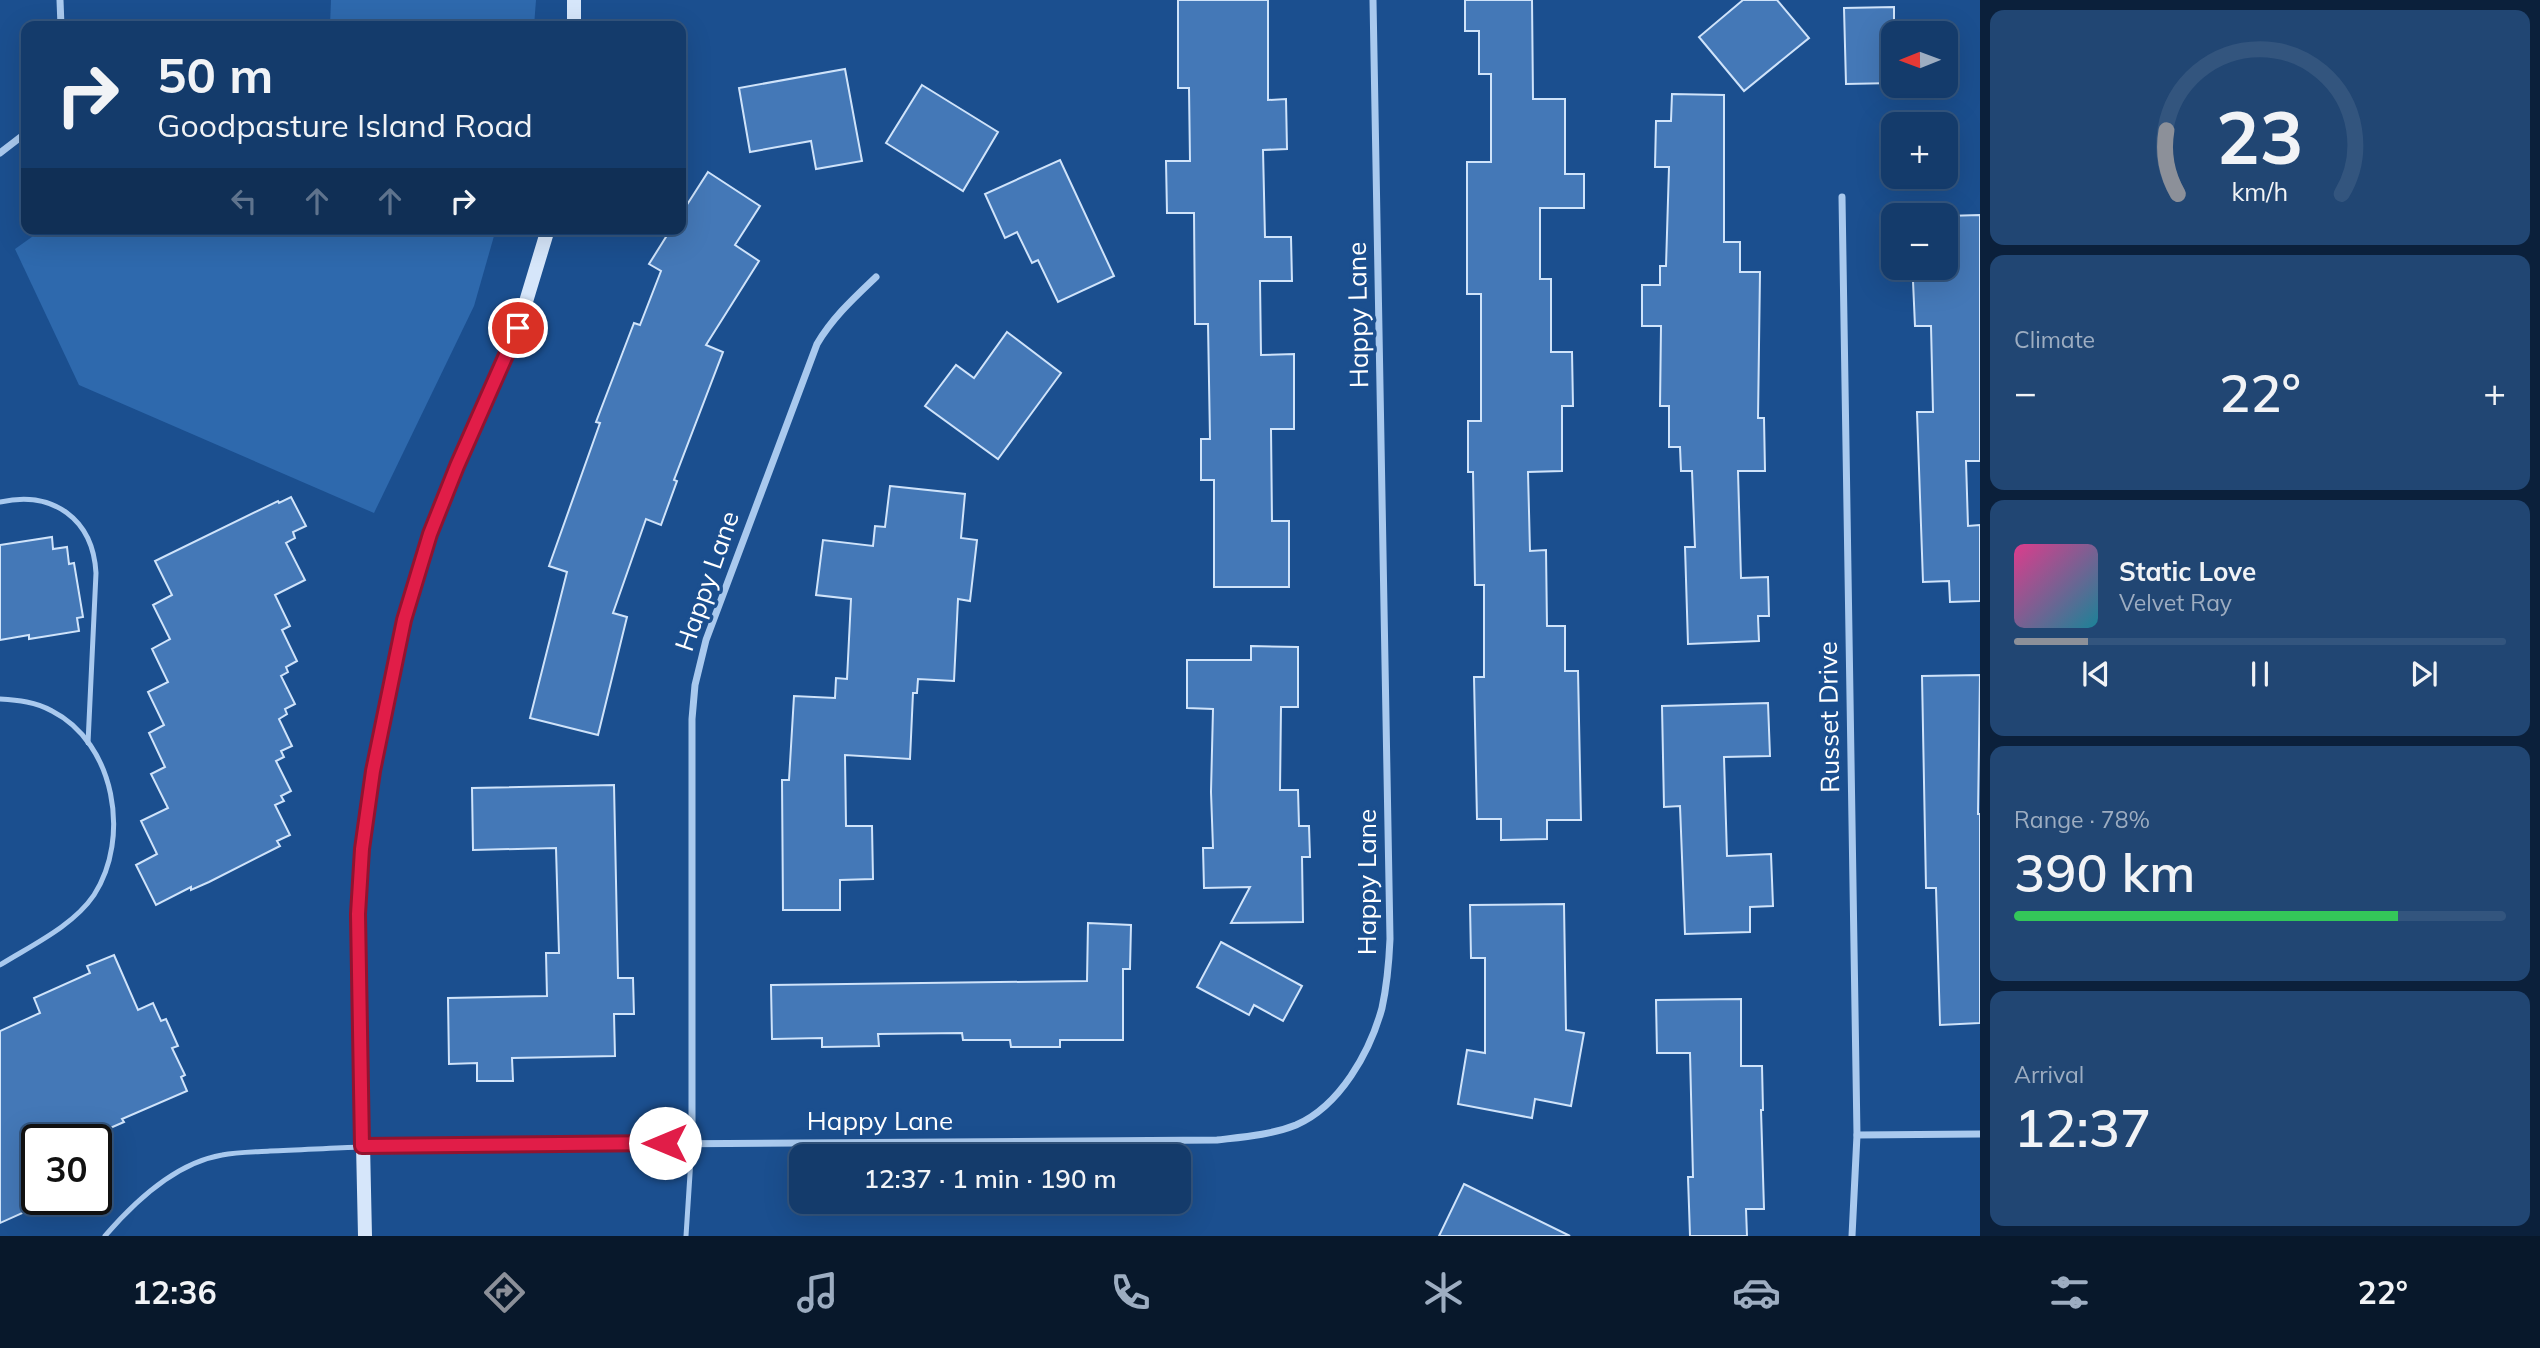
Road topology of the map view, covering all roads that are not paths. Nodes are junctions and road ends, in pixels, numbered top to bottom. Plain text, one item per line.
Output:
1 (60, 0) edge
2 (574, 0) edge
3 (1373, 0) edge
4 (61, 21) edge
5 (574, 21) edge
6 (21, 137) edge
7 (0, 153) edge
8 (1842, 197) dead end
9 (546, 235) edge
10 (876, 277) dead end
11 (0, 502) edge
12 (0, 698) edge
13 (88, 743) junction
14 (0, 965) edge
15 (1980, 1134) edge
16 (1857, 1135) junction
17 (691, 1143) junction
18 (362, 1146) junction
19 (106, 1236) edge
20 (365, 1236) edge
21 (686, 1236) edge
22 (1852, 1236) edge

1 - 4 street
2 - 5 street
3 - 17 street, Happy Lane
6 - 7 street
8 - 16 street, Russet Drive
9 - 18 street
10 - 17 street, Happy Lane
11 - 13 lane
12 - 13 lane
13 - 14 lane
15 - 16 street
16 - 22 street, Russet Drive
17 - 18 street, Happy Lane
17 - 21 lane
18 - 19 lane
18 - 20 street

